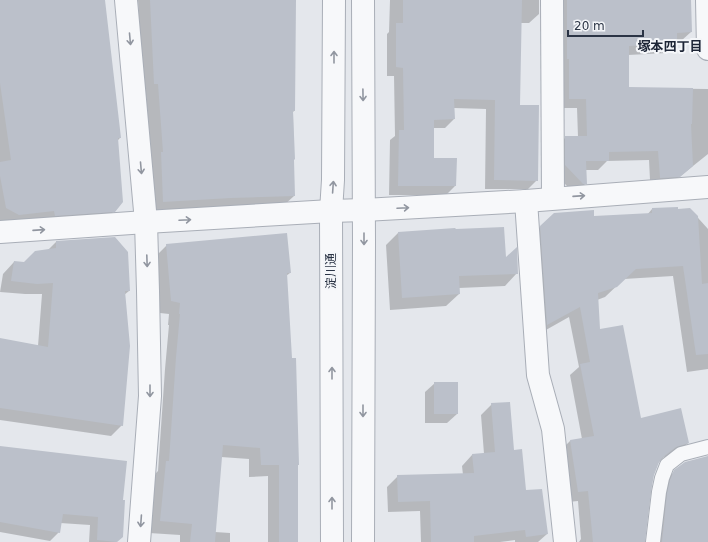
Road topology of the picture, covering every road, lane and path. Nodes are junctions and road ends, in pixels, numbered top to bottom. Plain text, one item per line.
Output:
1 (126, 0) edge
2 (334, 0) edge
3 (362, 0) edge
4 (552, 0) edge
5 (707, 0) edge
6 (708, 49) edge
7 (708, 187) edge
8 (553, 198) junction
9 (526, 201) junction
10 (364, 210) junction
11 (331, 211) junction
12 (146, 222) junction
13 (0, 232) edge
14 (708, 447) edge
15 (139, 542) edge
16 (332, 542) edge
17 (363, 542) edge
18 (565, 542) edge
19 (653, 542) edge

1 -> 12 street
11 -> 2 street, 淀川通
3 -> 10 street
4 - 8 street
5 - 6 street
8 -> 7 street
8 - 9 street
10 -> 9 street
9 - 18 street
10 - 11 street
10 -> 17 street
12 -> 11 street
16 -> 11 street, 淀川通
13 -> 12 street
12 -> 15 street
14 - 19 lane

